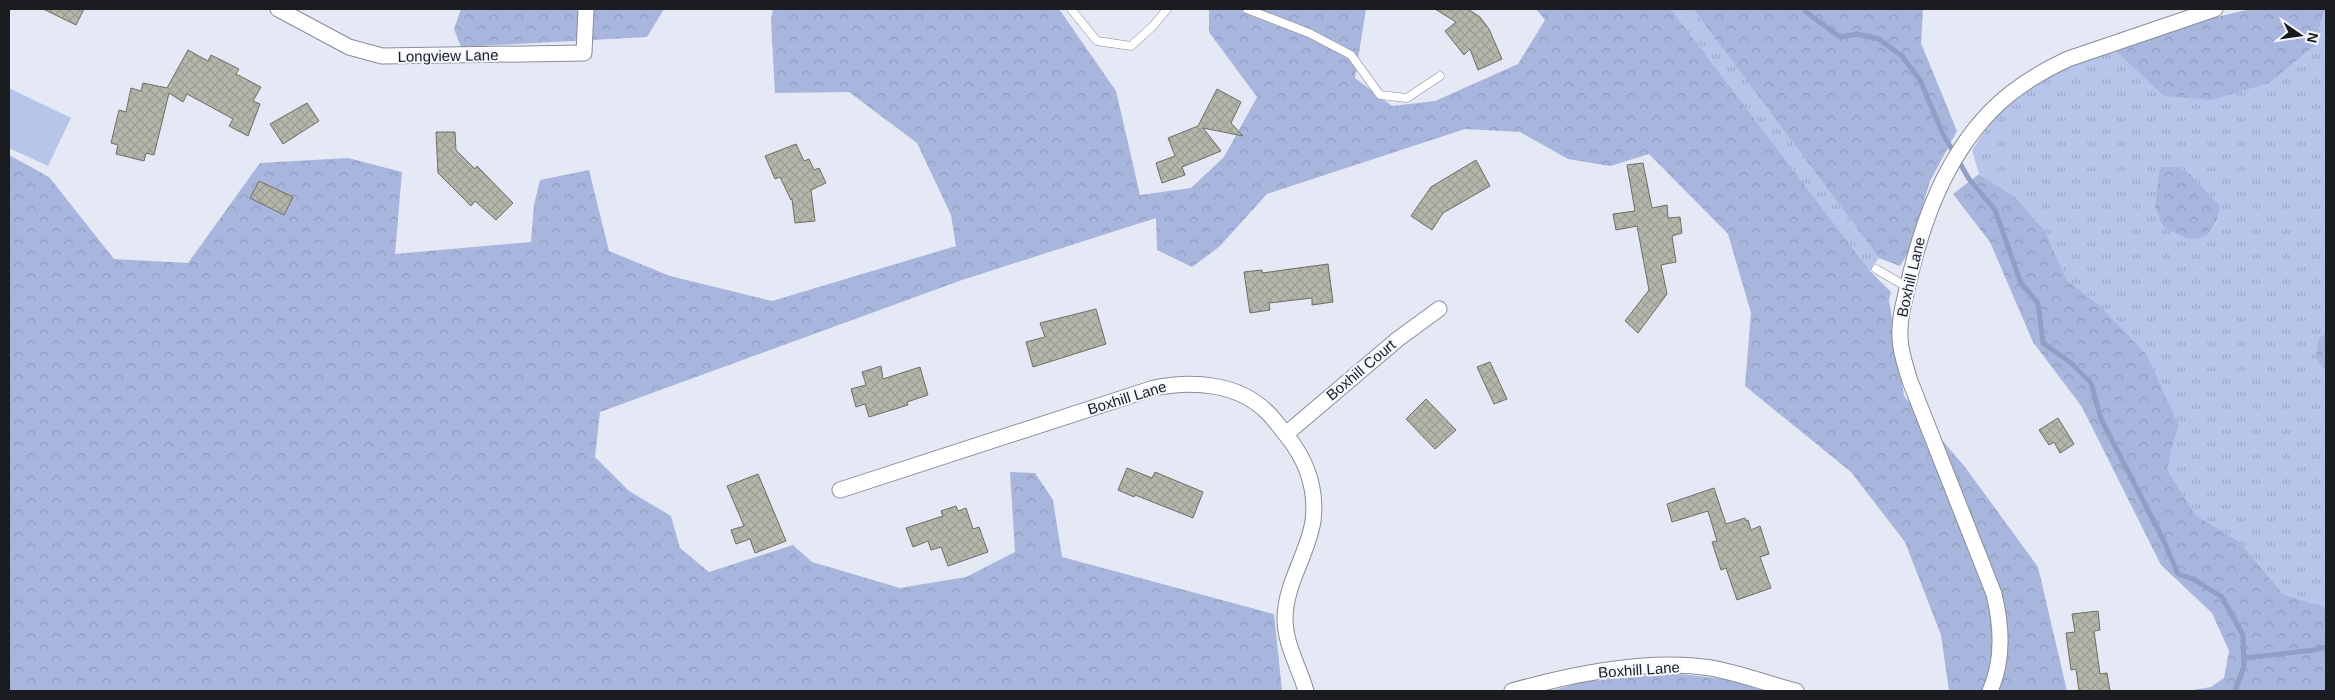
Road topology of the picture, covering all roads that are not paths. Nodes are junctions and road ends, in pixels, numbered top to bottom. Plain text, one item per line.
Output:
1 (278, 9) edge
2 (586, 9) edge
3 (1071, 9) edge
4 (1167, 9) edge
5 (1247, 9) edge
6 (2215, 9) edge
7 (1440, 76) dead end
8 (1876, 269) dead end
9 (1908, 287) junction
10 (1439, 309) dead end
11 (1286, 434) junction
12 (840, 490) dead end
13 (1306, 691) edge
14 (1512, 691) edge
15 (1796, 691) edge
16 (1990, 691) edge

1 - 2 street, Longview Lane
3 - 4 lane
5 - 7 lane
6 - 9 street, Boxhill Lane
8 - 9 lane
9 - 16 street, Boxhill Lane
10 - 11 street, Boxhill Court
11 - 12 street, Boxhill Lane
11 - 13 street, Boxhill Lane
14 - 15 street, Boxhill Lane

